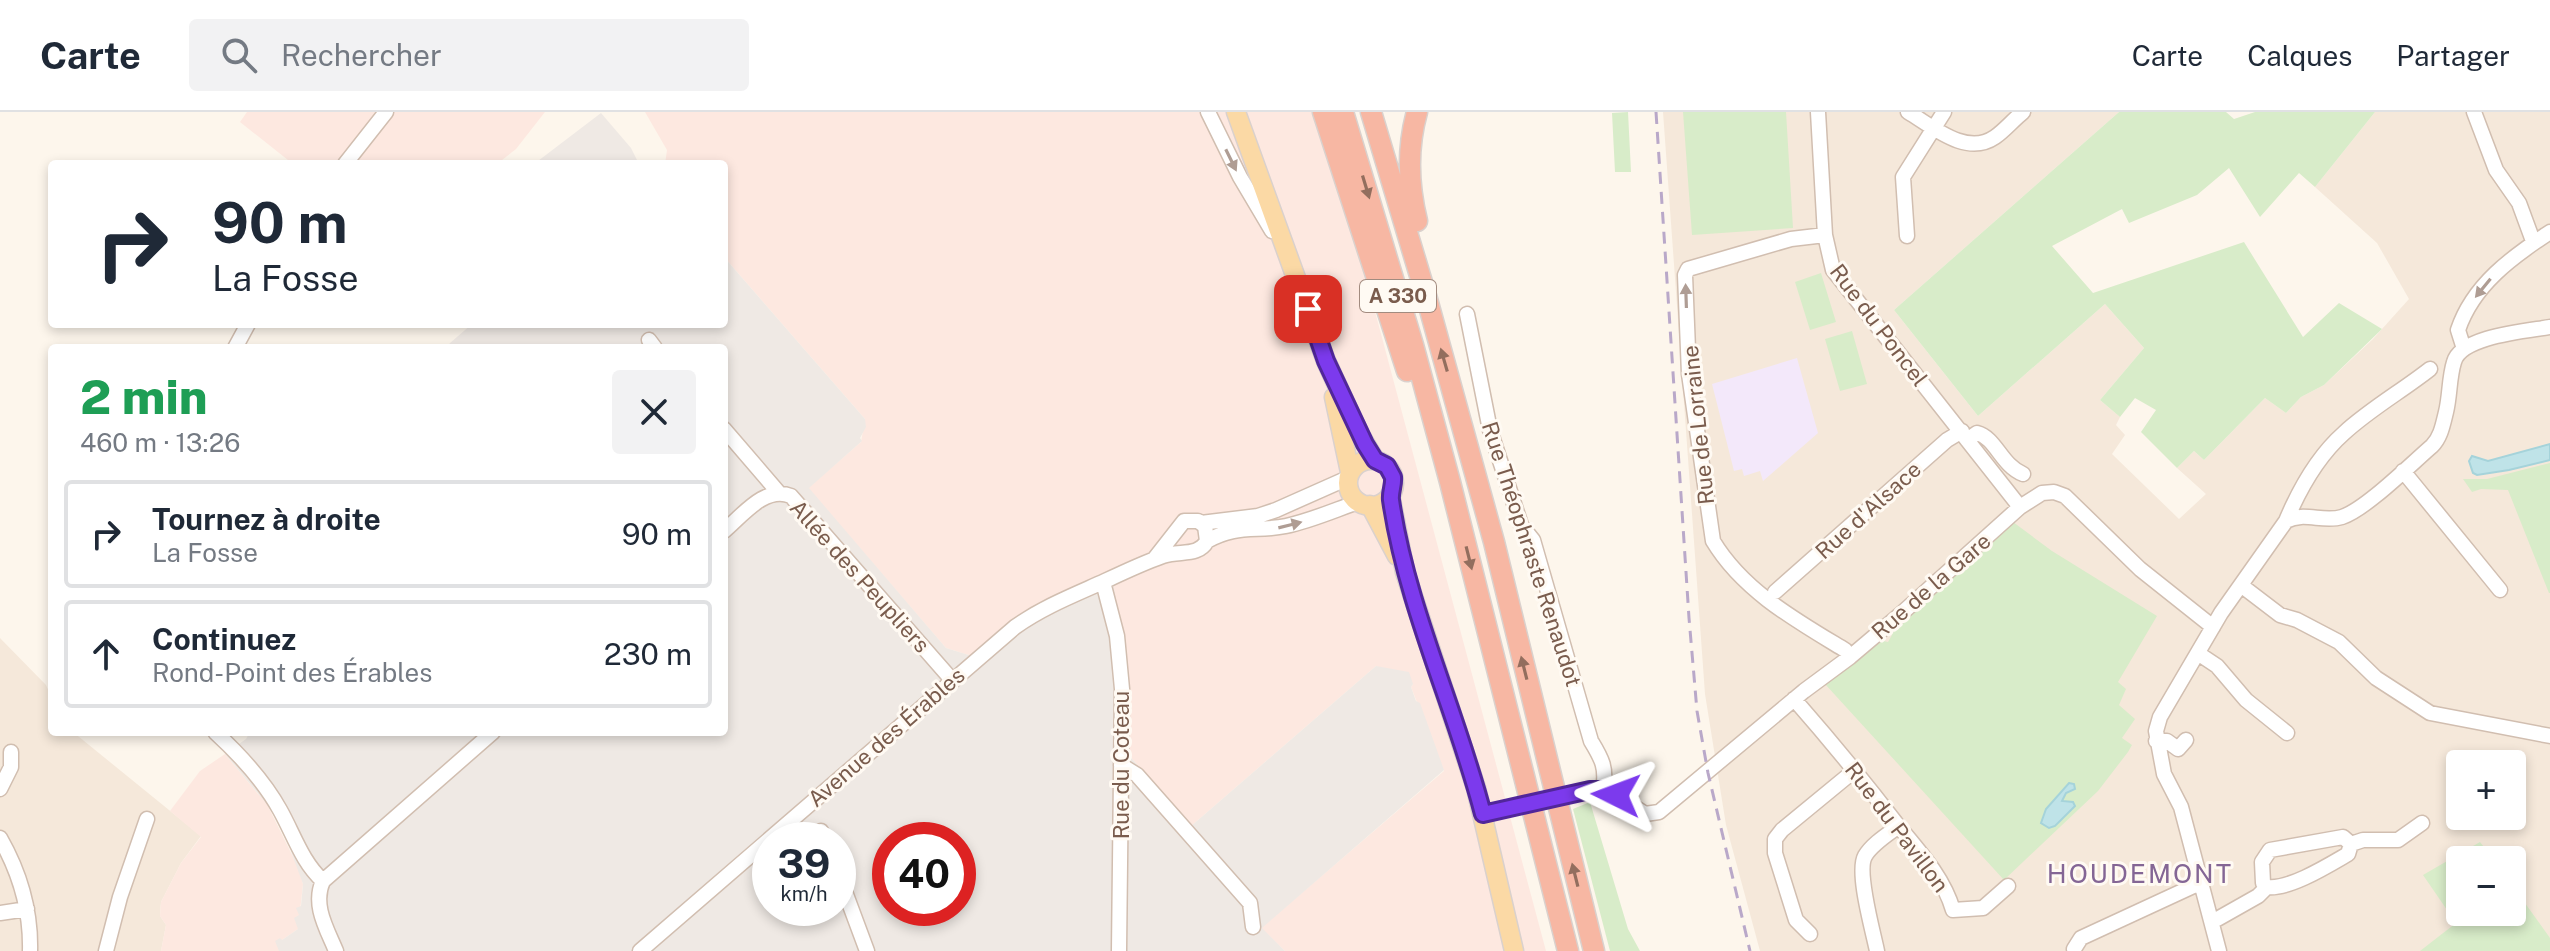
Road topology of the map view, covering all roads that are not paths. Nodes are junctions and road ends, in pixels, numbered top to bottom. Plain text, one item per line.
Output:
1 (386, 112) edge
2 (1208, 112) edge
3 (1236, 112) edge
4 (1313, 112) edge
5 (1323, 112) edge
6 (1343, 112) edge
7 (1371, 112) edge
8 (1417, 112) edge
9 (1818, 112) edge
10 (1908, 112) edge
11 (1944, 112) edge
12 (2023, 112) edge
13 (2474, 112) edge
14 (1935, 128) junction
15 (348, 160) edge
16 (1358, 225) junction
17 (2550, 232) edge
18 (1825, 235) junction
19 (1907, 236) dead end
20 (2533, 241) junction
21 (1291, 264) junction
22 (1427, 299) junction
23 (1467, 314) dead end
24 (2550, 327) edge
25 (2464, 349) junction
26 (1326, 361) junction
27 (2430, 369) dead end
28 (728, 434) edge
29 (1965, 436) junction
30 (1375, 460) junction
31 (2403, 471) junction
32 (2023, 474) dead end
33 (1349, 475) junction
34 (1450, 482) junction
35 (779, 493) junction
36 (1390, 495) junction
37 (1364, 504) junction
38 (2020, 507) junction
39 (2286, 521) junction
40 (1201, 523) junction
41 (728, 528) edge
42 (1176, 535) junction
43 (1207, 541) junction
44 (1184, 550) junction
45 (1155, 558) junction
46 (1405, 572) junction
47 (1103, 582) junction
48 (2242, 586) junction
49 (2500, 590) dead end
50 (1775, 592) dead end
51 (2213, 627) junction
52 (2199, 654) junction
53 (1850, 657) junction
54 (952, 680) junction
55 (1794, 699) junction
56 (2287, 733) dead end
57 (220, 736) edge
58 (488, 736) edge
59 (2550, 736) edge
60 (2186, 740) dead end
61 (2156, 741) junction
62 (11, 752) dead end
63 (1121, 765) junction
64 (1855, 770) junction
65 (0, 789) edge
66 (1597, 790) junction
67 (1492, 813) junction
68 (147, 819) dead end
69 (2422, 823) dead end
70 (1899, 826) junction
71 (0, 838) edge
72 (2351, 844) junction
73 (323, 881) junction
74 (2200, 883) junction
75 (2008, 886) dead end
76 (2267, 887) junction
77 (27, 909) junction
78 (0, 913) edge
79 (856, 921) edge
80 (2212, 922) junction
81 (1253, 927) dead end
82 (1810, 934) dead end
83 (2074, 949) dead end
84 (30, 951) edge
85 (106, 951) edge
86 (336, 951) edge
87 (640, 951) edge
88 (867, 951) edge
89 (1119, 951) edge
90 (1514, 951) edge
91 (1568, 951) edge
92 (1594, 951) edge
93 (1877, 951) edge
94 (2219, 951) edge

1 - 15 street
2 -> 21 street
3 - 21 main road
4 - 16 highway
5 - 16 highway
6 -> 34 highway, A 330
7 - 22 highway, A 330
8 - 22 highway
9 - 18 street, Rue du Poncel
10 - 14 street
11 - 14 street
12 - 14 street
13 - 20 street
14 - 19 street
16 - 34 highway
17 - 20 street
18 - 29 street, Rue du Poncel
53 -> 18 street, Rue de Lorraine
20 -> 25 street
21 - 26 main road
92 -> 22 highway, A 330
23 - 66 street, Rue Théophraste Renaudot
24 - 25 street
25 - 31 street
26 - 30 main road
26 - 33 main road
27 - 39 street
28 - 35 street
29 - 32 street
29 - 38 street, Rue du Poncel
29 - 50 street, Rue d'Alsace
30 - 33 main road
30 - 36 main road
31 - 39 street
31 - 49 street
33 - 37 main road
33 - 40 street
34 -> 91 highway, A 330
35 - 41 street, Allée des Peupliers
35 - 54 street, Allée des Peupliers
36 - 37 main road
36 - 46 main road
43 -> 37 street
37 - 46 main road
38 - 51 street, Rue de la Gare
38 - 53 street, Rue de la Gare
39 - 48 street
40 - 42 street
40 - 43 street
42 - 44 street
42 - 45 street, Avenue des Érables
43 - 44 street
44 - 45 street, Avenue des Érables
45 - 47 street, Avenue des Érables
46 - 67 main road
47 - 54 street, Avenue des Érables
47 - 63 street, Rue du Coteau
48 - 51 street
48 - 59 street
51 - 52 street
52 - 56 street
52 - 61 street
53 - 55 street, Rue de la Gare
54 - 87 street, Avenue des Érables
55 - 64 street, Rue du Pavillon
55 - 66 street, Rue de la Gare
57 - 73 street
58 - 73 street
60 - 61 street
61 - 74 street
62 - 65 street
63 - 81 street
63 - 89 street, Rue du Coteau
64 - 70 street, Rue du Pavillon
64 - 82 street
66 - 67 street, bridge
67 - 90 main road
68 - 85 street
69 - 72 street
70 - 75 street, Rue du Pavillon
70 - 93 street
71 - 77 street
72 - 76 street
72 - 76 street
73 - 86 street
74 - 80 street
74 - 83 street
76 - 80 street
77 - 78 street
77 - 84 street
79 - 88 street
80 - 94 street

